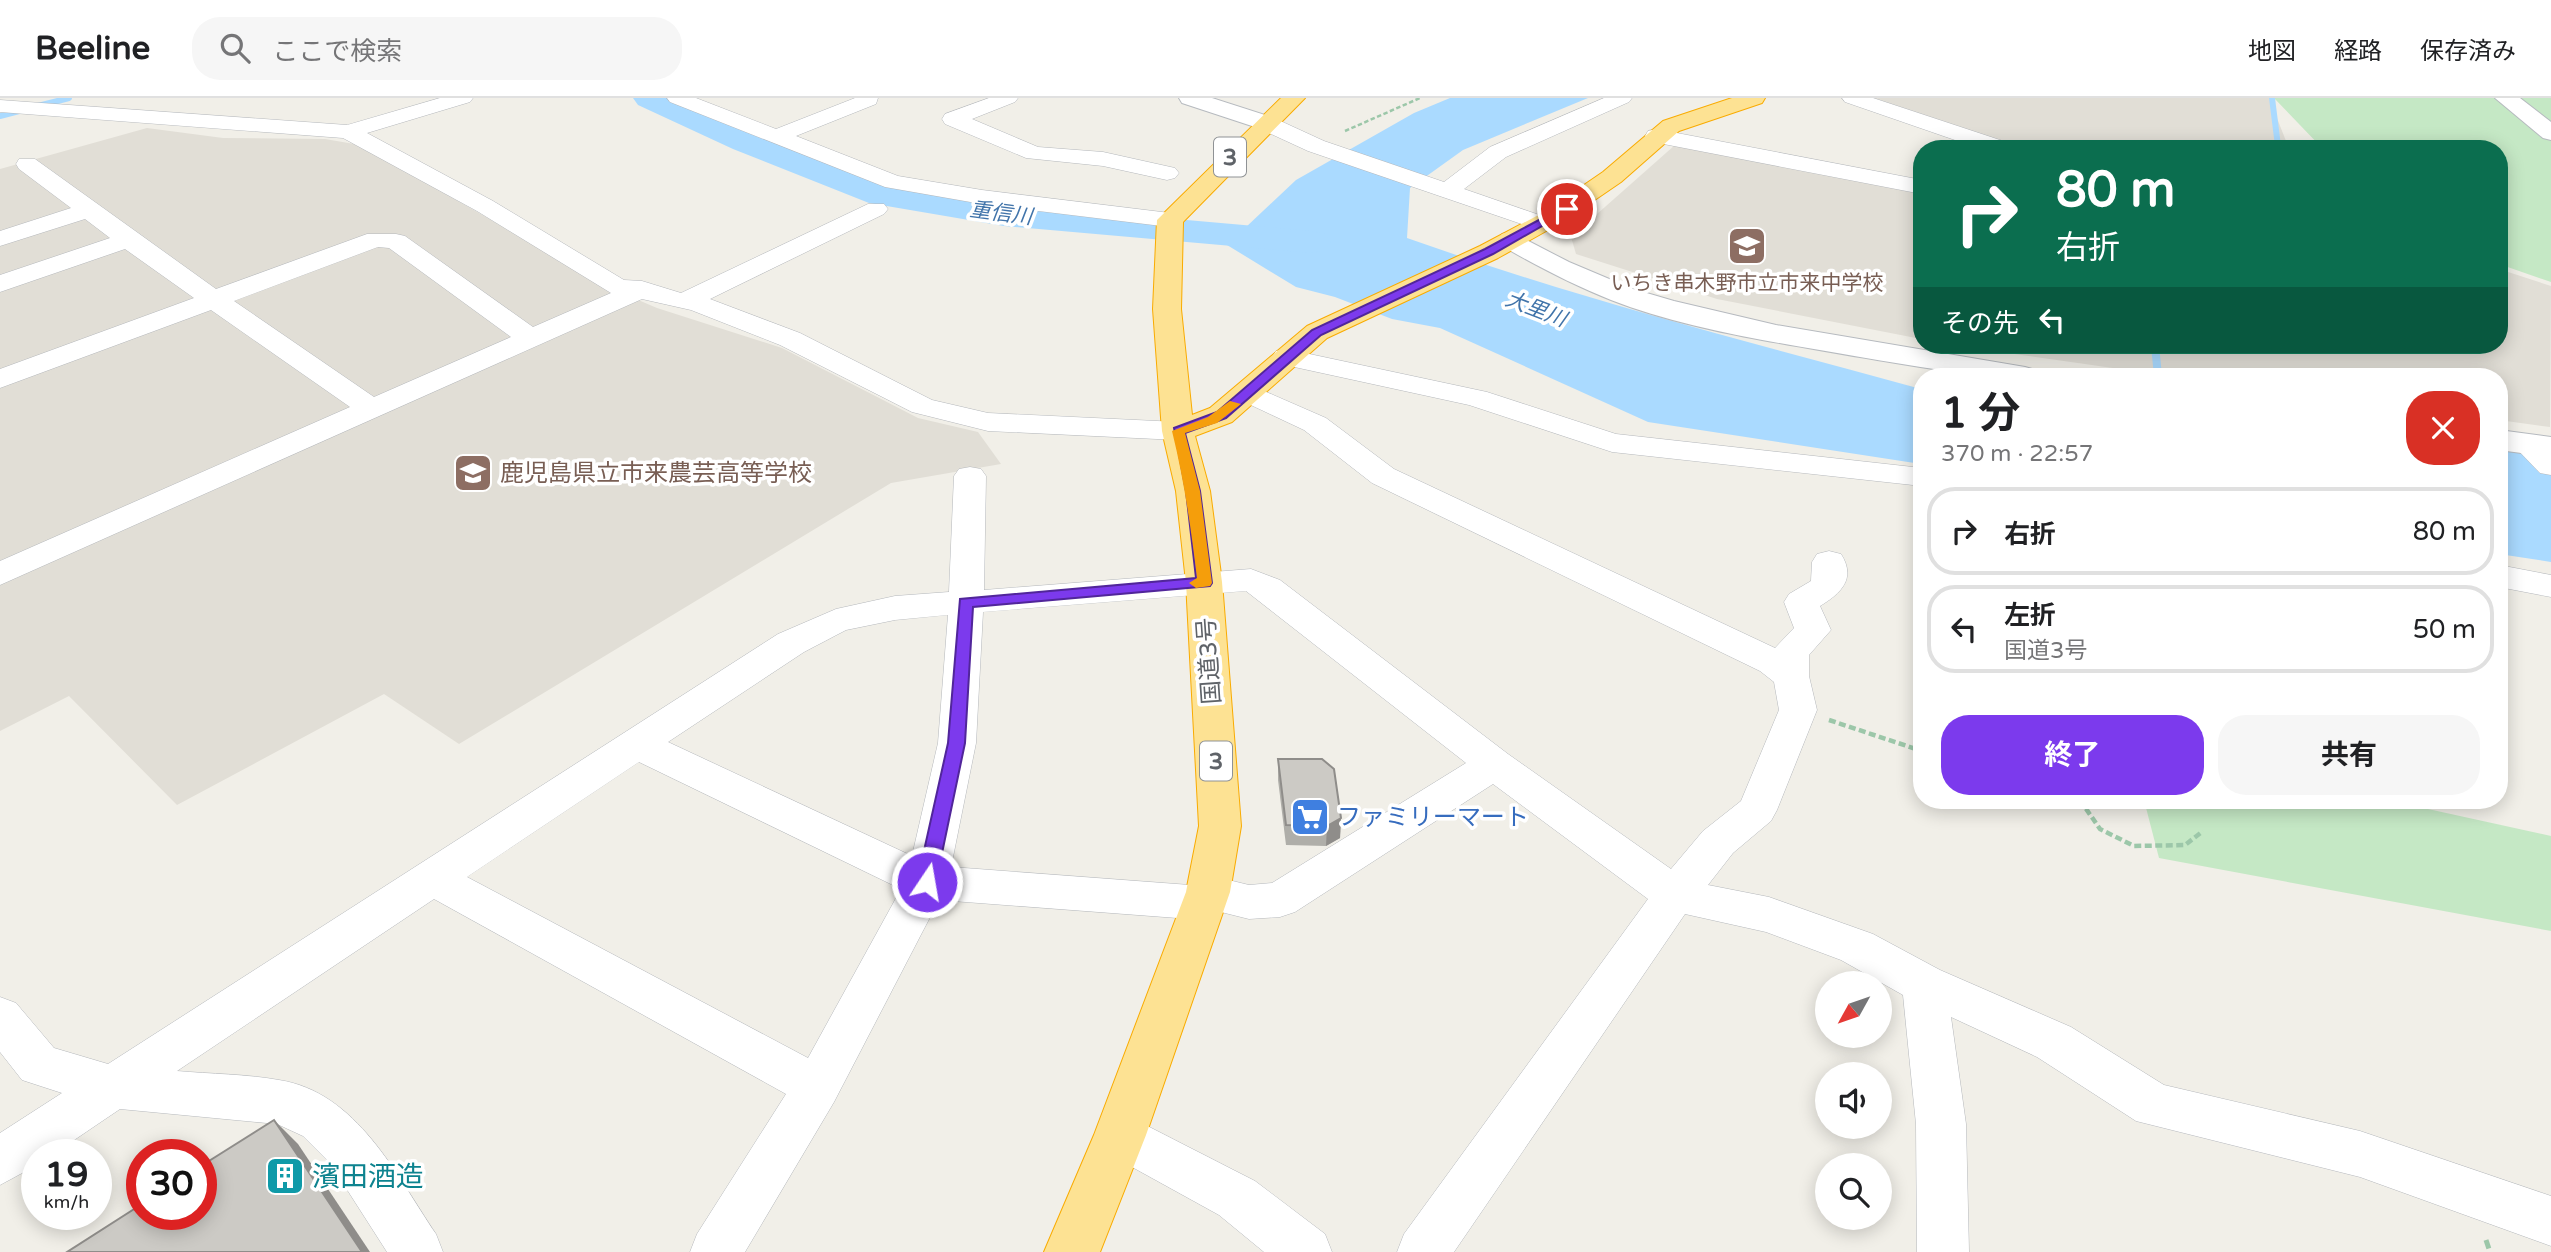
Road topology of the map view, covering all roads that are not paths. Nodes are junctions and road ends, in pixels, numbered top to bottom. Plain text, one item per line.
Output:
1 (463, 98) edge
2 (677, 98) edge
3 (1008, 98) edge
4 (1190, 98) edge
5 (1294, 98) edge
6 (1622, 98) edge
7 (1754, 98) edge
8 (1852, 98) edge
9 (2506, 98) edge
10 (869, 100) dead end
11 (0, 106) edge
12 (1266, 123) junction
13 (348, 132) junction
14 (2551, 133) edge
15 (1656, 136) junction
16 (775, 137) junction
17 (1977, 140) edge
18 (27, 164) dead end
19 (1167, 173) dead end
20 (1913, 185) edge
21 (1443, 190) junction
22 (876, 209) dead end
23 (87, 211) junction
24 (1542, 223) junction
25 (1170, 233) junction
26 (0, 239) edge
27 (128, 240) junction
28 (1500, 246) junction
29 (0, 284) edge
30 (642, 289) junction
31 (214, 300) junction
32 (685, 301) junction
33 (531, 339) junction
34 (1286, 358) junction
35 (1978, 368) edge
36 (0, 379) edge
37 (1248, 393) junction
38 (373, 410) junction
39 (1178, 431) junction
40 (970, 476) dead end
41 (1913, 476) edge
42 (1829, 562) dead end
43 (0, 574) edge
44 (2508, 578) edge
45 (1204, 583) junction
46 (2551, 586) edge
47 (966, 603) junction
48 (1791, 676) junction
49 (639, 745) junction
50 (1494, 764) junction
51 (432, 878) junction
52 (927, 882) junction
53 (1675, 895) junction
54 (1206, 897) junction
55 (1924, 984) junction
56 (0, 1017) edge
57 (112, 1087) junction
58 (817, 1087) junction
59 (1120, 1135) junction
60 (0, 1161) edge
61 (2551, 1220) edge
62 (417, 1252) edge
63 (716, 1252) edge
64 (1072, 1252) edge
65 (1306, 1252) edge
66 (1423, 1252) edge
67 (1943, 1252) edge

1 - 13 street
2 - 16 street
3 - 19 street
4 - 12 street
5 - 12 highway, 3
6 - 21 street
7 - 15 highway
8 - 17 street
9 - 14 street
10 - 16 street
11 - 13 street
12 - 21 street
12 - 25 highway, 3
13 - 30 street
15 - 20 street
15 - 24 highway
16 - 25 street
18 - 23 street
21 - 24 street
22 - 32 street
23 - 26 street
23 - 27 street
24 - 28 highway
25 - 39 highway, 国道3号 / 3
27 - 29 street
27 - 31 street
28 - 34 highway
28 - 35 street
30 - 32 street
30 - 33 street
31 - 33 street
31 - 36 street
31 - 38 street
32 - 39 street
33 - 38 street
34 - 37 highway
34 - 41 street
37 - 39 highway
37 - 48 street
38 - 43 street
39 - 45 highway, 国道3号 / 3
40 - 47 street
42 - 48 street
44 - 46 street
45 - 47 street
45 - 50 street
45 - 54 highway, 国道3号 / 3
47 - 49 street
47 - 52 street
48 - 53 street
49 - 51 street
49 - 52 street
50 - 53 street
50 - 54 street
51 - 57 street
51 - 58 street
52 - 54 street
52 - 58 street
53 - 55 street
53 - 66 street
54 - 59 highway, 国道3号 / 3
55 - 61 street
55 - 67 street
56 - 57 street
57 - 60 street
57 - 62 street
58 - 63 street
59 - 64 highway, 国道3号 / 3
59 - 65 street

